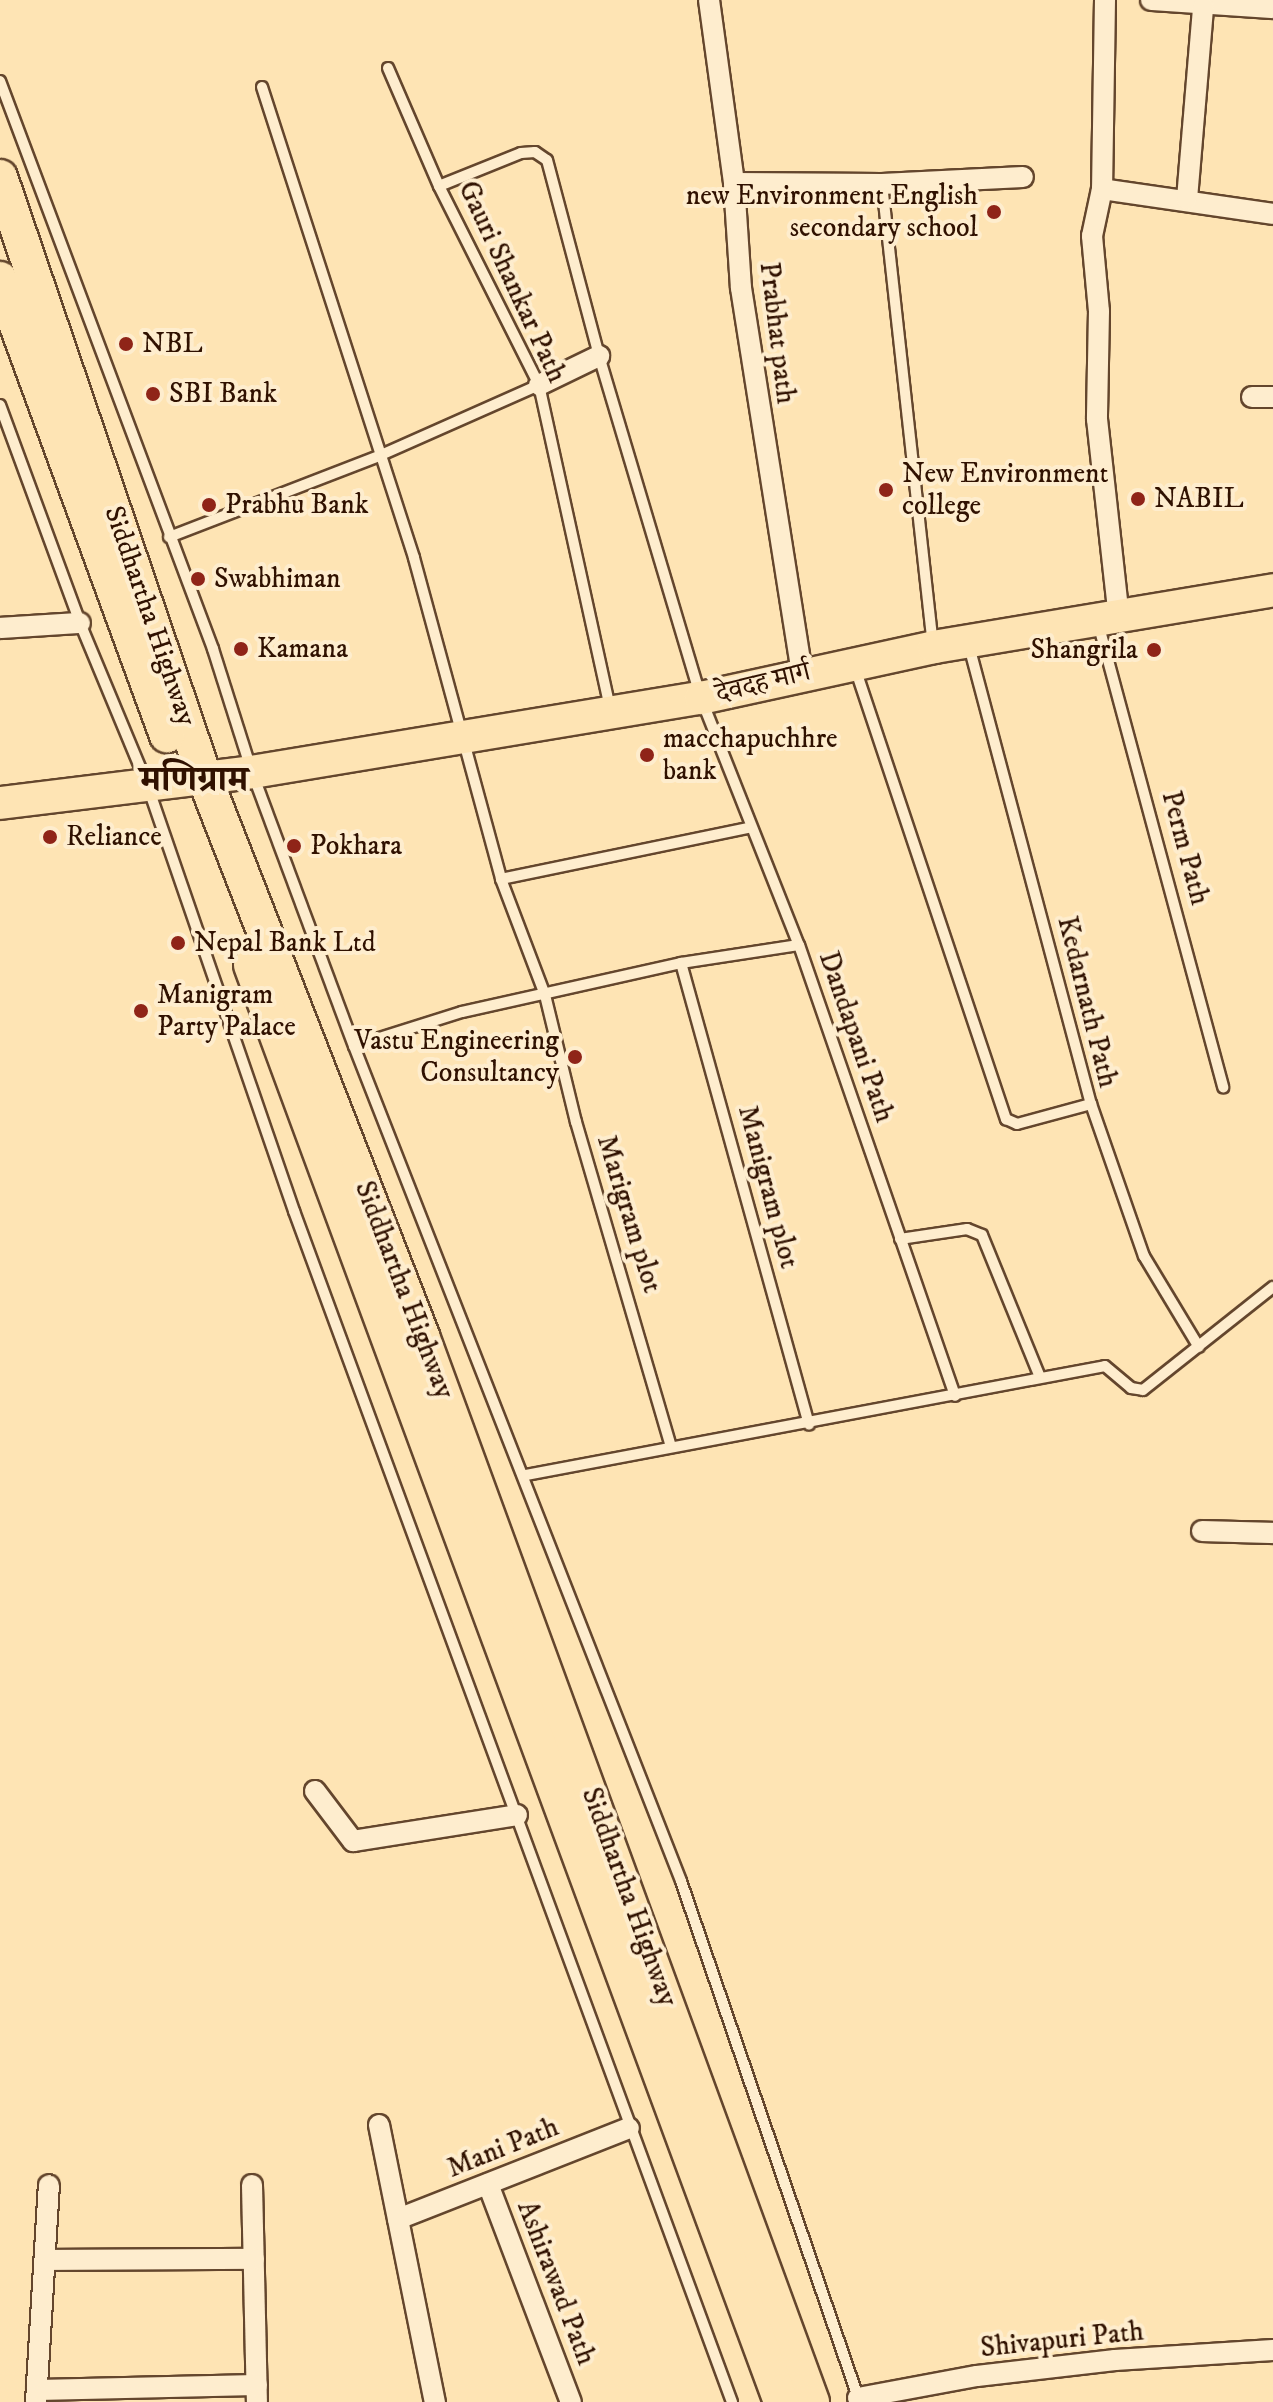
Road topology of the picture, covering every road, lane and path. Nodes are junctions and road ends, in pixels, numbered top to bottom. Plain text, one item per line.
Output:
1 (709, 0) edge
2 (1105, 0) edge
3 (1151, 0) edge
4 (1203, 7) junction
5 (1273, 8) edge
6 (388, 68) dead end
7 (0, 81) edge
8 (262, 87) dead end
9 (0, 177) edge
10 (1023, 177) dead end
11 (734, 183) junction
12 (882, 184) junction
13 (439, 186) junction
14 (1102, 189) junction
15 (1187, 199) junction
16 (1273, 214) edge
17 (0, 279) edge
18 (599, 356) junction
19 (539, 385) junction
20 (0, 405) edge
21 (381, 455) junction
22 (169, 537) junction
23 (1273, 590) edge
24 (1108, 619) junction
25 (80, 623) junction
26 (0, 628) edge
27 (967, 640) junction
28 (934, 647) junction
29 (853, 662) junction
30 (802, 672) junction
31 (701, 698) junction
32 (610, 711) junction
33 (464, 736) junction
34 (252, 772) junction
35 (195, 781) junction
36 (147, 784) junction
37 (0, 803) edge
38 (751, 827) junction
39 (501, 879) junction
40 (799, 945) junction
41 (681, 963) junction
42 (545, 995) junction
43 (354, 1046) junction
44 (1223, 1087) dead end
45 (1091, 1104) junction
46 (900, 1239) junction
47 (1273, 1287) edge
48 (1199, 1347) junction
49 (1040, 1377) junction
50 (955, 1396) junction
51 (809, 1425) junction
52 (671, 1446) junction
53 (526, 1475) junction
54 (1202, 1531) dead end
55 (1273, 1533) edge
56 (315, 1791) dead end
57 (517, 1815) junction
58 (379, 2125) dead end
59 (629, 2128) junction
60 (488, 2184) junction
61 (49, 2185) dead end
62 (252, 2185) dead end
63 (398, 2219) junction
64 (254, 2259) junction
65 (48, 2260) junction
66 (1273, 2350) edge
67 (257, 2394) edge
68 (37, 2396) edge
69 (859, 2400) edge
70 (435, 2402) edge
71 (571, 2402) edge
72 (732, 2402) edge
73 (781, 2402) edge
74 (812, 2402) edge

1 - 11 street, Prabhat path
2 - 14 street
3 - 4 street
4 - 5 street
4 - 15 street
6 - 13 lane, Gauri Shankar Path
7 - 22 lane
8 - 21 lane, Marigram plot
9 - 35 highway, Siddhartha Highway
10 - 12 street
11 - 12 street
11 - 30 street, Prabhat path
12 - 28 lane
13 - 18 lane, Dandapani Path
13 - 19 lane, Gauri Shankar Path
14 - 15 street
14 - 24 street
15 - 16 street
17 - 35 highway, Siddhartha Highway
18 - 19 street
18 - 31 lane, Dandapani Path
19 - 21 lane
19 - 32 lane, Gauri Shankar Path
20 - 25 lane
21 - 22 lane
21 - 33 lane, Marigram plot
22 - 34 lane
23 - 24 main road, देवदह मार्ग
24 - 27 main road, देवदह मार्ग
24 - 44 lane, Perm Path
25 - 26 street
25 - 36 lane
27 - 28 main road, देवदह मार्ग
27 - 45 lane, Kedarnath Path
28 - 29 main road, देवदह मार्ग
29 - 30 main road, देवदह मार्ग
29 - 45 lane, Kedarnath Path
30 - 31 main road, देवदह मार्ग
31 - 32 main road, देवदह मार्ग
31 - 38 lane, Dandapani Path
32 - 33 main road, देवदह मार्ग
33 - 34 main road, देवदह मार्ग
33 - 39 lane, Marigram plot
34 - 35 main road, देवदह मार्ग
34 - 43 lane
35 - 36 main road, देवदह मार्ग
35 - 73 highway, Siddhartha Highway
35 - 74 highway, Siddhartha Highway
36 - 37 main road, देवदह मार्ग
36 - 57 lane
38 - 39 lane
38 - 40 lane, Dandapani Path
39 - 42 lane, Marigram plot
40 - 41 lane
40 - 46 lane, Dandapani Path
41 - 42 lane
41 - 51 lane, Manigram plot
42 - 43 lane
42 - 52 lane, Marigram plot
43 - 53 lane
45 - 48 lane
46 - 49 lane
46 - 50 lane, Dandapani Path
47 - 48 lane
48 - 49 lane
49 - 50 lane
50 - 51 lane
51 - 52 lane
52 - 53 lane
53 - 69 lane
54 - 55 street
56 - 57 street
57 - 59 lane
58 - 63 street
59 - 60 street, Mani Path
59 - 72 lane
60 - 63 street, Mani Path
60 - 71 street, Ashirawad Path
61 - 65 street
62 - 64 street
63 - 70 street
64 - 65 street
64 - 67 street
65 - 68 street
66 - 69 street, Shivapuri Path
67 - 68 street

